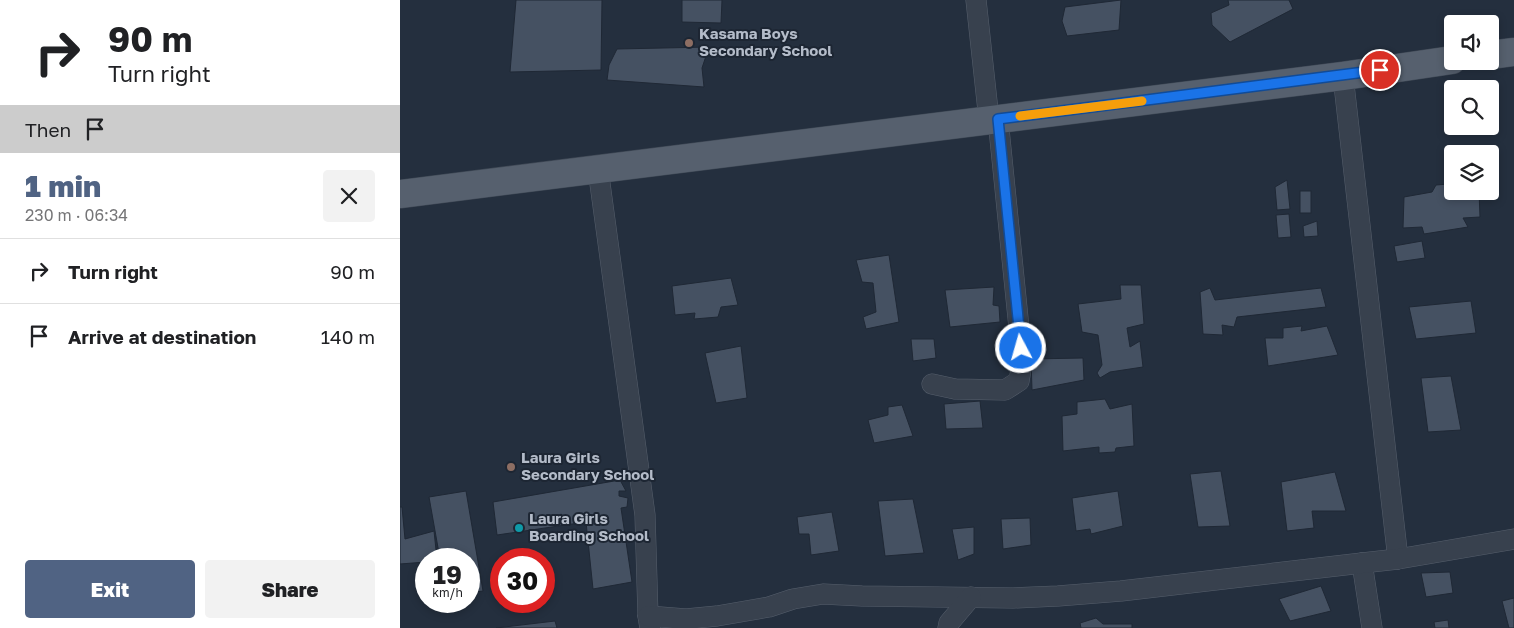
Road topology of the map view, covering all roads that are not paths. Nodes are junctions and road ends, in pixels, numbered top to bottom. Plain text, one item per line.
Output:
1 (976, 0) edge
2 (1514, 52) edge
3 (1499, 54) edge
4 (1444, 61) edge
5 (1343, 76) junction
6 (993, 120) junction
7 (598, 169) junction
8 (400, 194) edge
9 (932, 384) dead end
10 (1514, 539) edge
11 (1398, 559) junction
12 (1362, 563) junction
13 (971, 597) junction
14 (649, 622) edge
15 (948, 628) edge
16 (1372, 628) edge

1 - 6 street
2 - 3 main road
4 - 5 main road
5 - 6 main road
5 - 11 street
6 - 7 main road
6 - 9 street
7 - 8 main road
7 - 14 street
10 - 11 street
11 - 12 street
12 - 13 street
12 - 16 street
13 - 14 street
13 - 15 street

